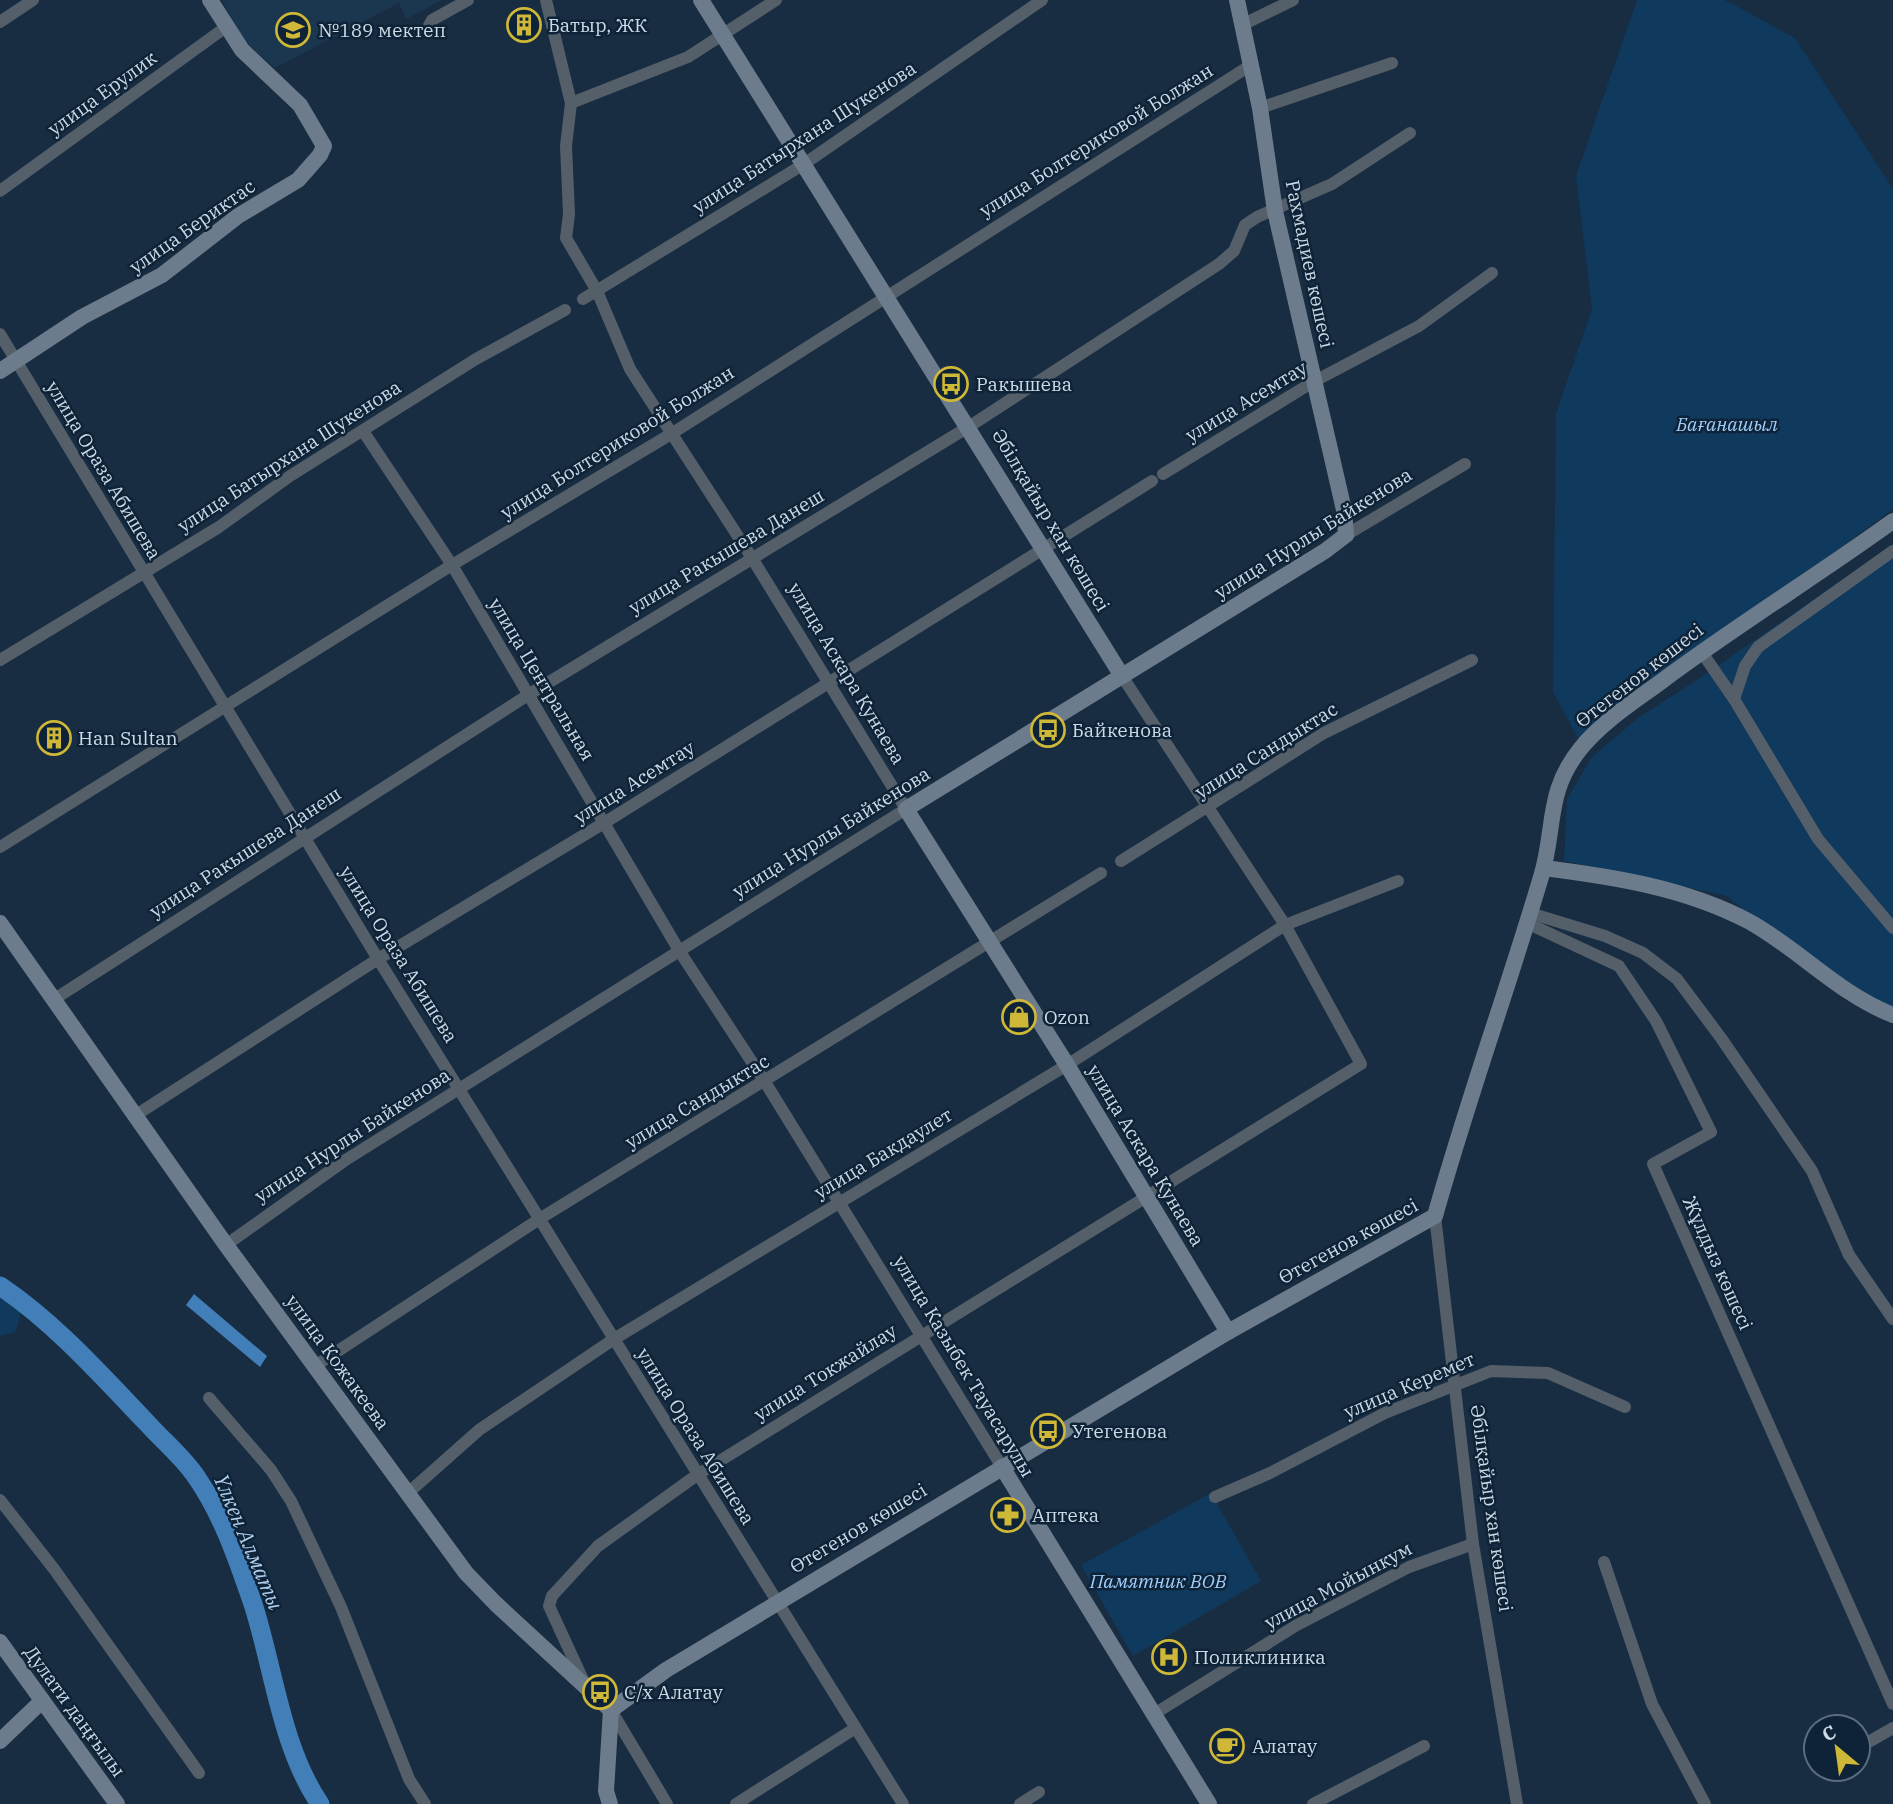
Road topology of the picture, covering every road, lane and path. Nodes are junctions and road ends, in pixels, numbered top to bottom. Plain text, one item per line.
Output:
1 (33, 0) edge
2 (210, 0) edge
3 (468, 0) edge
4 (546, 0) edge
5 (701, 0) edge
6 (776, 0) edge
7 (1042, 0) edge
8 (1237, 0) edge
9 (1293, 0) edge
10 (0, 22) edge
11 (1242, 25) junction
12 (226, 27) junction
13 (426, 31) dead end
14 (723, 37) junction
15 (1392, 63) dead end
16 (1251, 65) junction
17 (571, 103) junction
18 (1260, 108) junction
19 (1410, 133) dead end
20 (804, 164) junction
21 (0, 191) edge
22 (1275, 211) junction
23 (1492, 273) dead end
24 (597, 291) junction
25 (887, 295) junction
26 (583, 299) dead end
27 (565, 310) dead end
28 (0, 334) edge
29 (15, 361) junction
30 (0, 371) edge
31 (1313, 382) junction
32 (970, 426) junction
33 (363, 431) junction
34 (671, 434) junction
35 (1465, 464) dead end
36 (1893, 521) edge
37 (1346, 535) junction
38 (1043, 548) junction
39 (1893, 551) edge
40 (752, 558) junction
41 (452, 565) junction
42 (142, 572) junction
43 (1701, 651) junction
44 (0, 660) edge
45 (1472, 660) dead end
46 (1122, 676) junction
47 (828, 683) junction
48 (528, 695) junction
49 (1734, 699) junction
50 (226, 706) junction
51 (1210, 807) junction
52 (906, 809) junction
53 (604, 823) junction
54 (304, 836) junction
55 (0, 847) edge
56 (1121, 861) dead end
57 (1544, 868) junction
58 (1101, 873) dead end
59 (1398, 881) dead end
60 (1528, 918) junction
61 (0, 923) edge
62 (1286, 925) junction
63 (1893, 928) edge
64 (989, 942) junction
65 (680, 952) junction
66 (378, 959) junction
67 (53, 1000) junction
68 (1893, 1015) edge
69 (1361, 1064) joint
70 (1067, 1065) junction
71 (765, 1082) junction
72 (460, 1089) junction
73 (136, 1115) junction
74 (1147, 1196) junction
75 (839, 1202) junction
76 (1435, 1216) junction
77 (541, 1218) junction
78 (226, 1245) junction
79 (1893, 1319) edge
80 (1228, 1332) junction
81 (921, 1335) junction
82 (614, 1339) junction
83 (315, 1366) junction
84 (1454, 1386) junction
85 (209, 1398) dead end
86 (1625, 1407) dead end
87 (1002, 1467) junction
88 (697, 1475) junction
89 (408, 1493) junction
90 (1215, 1497) dead end
91 (0, 1500) edge
92 (1473, 1544) junction
93 (1604, 1562) dead end
94 (776, 1602) junction
95 (0, 1642) edge
96 (585, 1684) junction
97 (42, 1701) junction
98 (1893, 1704) edge
99 (611, 1710) junction
100 (1154, 1714) junction
101 (1893, 1728) edge
102 (854, 1729) junction
103 (1872, 1740) edge
104 (0, 1741) edge
105 (1424, 1746) dead end
106 (199, 1773) dead end
107 (1039, 1792) dead end
108 (117, 1804) edge
109 (425, 1804) edge
110 (610, 1804) edge
111 (667, 1804) edge
112 (736, 1804) edge
113 (903, 1804) edge
114 (1020, 1804) edge
115 (1209, 1804) edge
116 (1313, 1804) edge
117 (1517, 1804) edge
118 (1705, 1804) edge

1 - 10 street
2 - 12 street
3 - 13 street
4 - 17 street, улица Аскара Кунаева
5 - 14 street, Әбілқайыр хан көшесі
6 - 14 street
7 - 20 street, улица Батырхана Шукенова
8 - 11 street, Рахмадиев көшесі
9 - 11 street
11 - 16 street, Рахмадиев көшесі
12 - 21 street, улица Ерулик
12 - 29 street, улица Бериктас
14 - 17 street
14 - 20 street, Әбілқайыр хан көшесі
15 - 18 street
16 - 18 street, Рахмадиев көшесі
16 - 25 street, улица Болтериковой Болжан
17 - 24 street, улица Аскара Кунаева
18 - 22 street, Рахмадиев көшесі
19 - 22 street, улица Ракышева Данеш
20 - 24 street, улица Батырхана Шукенова
20 - 25 street, Әбілқайыр хан көшесі
22 - 31 street, Рахмадиев көшесі
22 - 32 street, улица Ракышева Данеш
23 - 31 street, улица Асемтау
24 - 26 street, улица Батырхана Шукенова
24 - 34 street, улица Аскара Кунаева
25 - 32 street, Әбілқайыр хан көшесі
25 - 34 street, улица Болтериковой Болжан
27 - 33 street, улица Батырхана Шукенова
28 - 29 street, улица Ораза Абишева
29 - 30 street, улица Бериктас
29 - 42 street, улица Ораза Абишева
31 - 37 street, Рахмадиев көшесі
31 - 38 street, улица Асемтау
32 - 38 street, Әбілқайыр хан көшесі
32 - 40 street, улица Ракышева Данеш
33 - 41 street, улица Центральная
33 - 42 street, улица Батырхана Шукенова
34 - 40 street, улица Аскара Кунаева
34 - 41 street, улица Болтериковой Болжан
35 - 37 street, улица Нурлы Байкенова
36 - 43 street, Өтегенов көшесі
37 - 46 street, улица Нурлы Байкенова
38 - 46 street, Әбілқайыр хан көшесі
38 - 47 street, улица Асемтау
39 - 49 street
40 - 47 street, улица Аскара Кунаева
40 - 48 street, улица Ракышева Данеш
41 - 48 street, улица Центральная
41 - 50 street, улица Болтериковой Болжан
42 - 44 street, улица Батырхана Шукенова
42 - 50 street, улица Ораза Абишева
43 - 49 street
43 - 57 street, Өтегенов көшесі
45 - 51 street, улица Сандыктас
46 - 51 street, Әбілқайыр хан көшесі
46 - 52 street, улица Нурлы Байкенова
47 - 52 street, улица Аскара Кунаева
47 - 53 street, улица Асемтау
48 - 53 street, улица Центральная
48 - 54 street, улица Ракышева Данеш
49 - 63 street
50 - 54 street, улица Ораза Абишева
50 - 55 street, улица Болтериковой Болжан
51 - 56 street, улица Сандыктас
51 - 62 street, Әбілқайыр хан көшесі
52 - 64 street, улица Аскара Кунаева
52 - 65 street, улица Нурлы Байкенова
53 - 65 street, улица Центральная
53 - 66 street, улица Асемтау
54 - 66 street, улица Ораза Абишева
54 - 67 street, улица Ракышева Данеш
57 - 60 street, Өтегенов көшесі
57 - 68 street
58 - 64 street, улица Сандыктас
59 - 62 street, улица Бакдаулет
60 - 76 street, Өтегенов көшесі
60 - 79 street
60 - 98 street, Жұлдыз көшесі
61 - 67 street, улица Кожакеева
62 - 69 street, Әбілқайыр хан көшесі
62 - 70 street, улица Бакдаулет
64 - 70 street, улица Аскара Кунаева
64 - 71 street, улица Сандыктас
65 - 71 street, улица Казыбек Тауасарулы
65 - 72 street, улица Нурлы Байкенова
66 - 72 street, улица Ораза Абишева
66 - 73 street, улица Асемтау
67 - 73 street, улица Кожакеева
69 - 74 street, улица Токжайлау
70 - 74 street, улица Аскара Кунаева
70 - 75 street, улица Бакдаулет
71 - 75 street, улица Казыбек Тауасарулы
71 - 77 street, улица Сандыктас
72 - 77 street, улица Ораза Абишева
72 - 78 street, улица Нурлы Байкенова
73 - 78 street, улица Кожакеева
74 - 80 street, улица Аскара Кунаева
74 - 81 street, улица Токжайлау
75 - 81 street, улица Казыбек Тауасарулы
75 - 82 street, улица Бакдаулет
76 - 80 street, Өтегенов көшесі
76 - 84 street, Әбілқайыр хан көшесі
77 - 82 street, улица Ораза Абишева
77 - 83 street, улица Сандыктас
78 - 83 street, улица Кожакеева
80 - 87 street, Өтегенов көшесі
81 - 87 street, улица Казыбек Тауасарулы
81 - 88 street, улица Токжайлау
82 - 88 street, улица Ораза Абишева
82 - 89 street, улица Бакдаулет
83 - 89 street, улица Кожакеева
84 - 86 street, улица Керемет
84 - 90 street, улица Керемет
84 - 92 street, Әбілқайыр хан көшесі
85 - 109 street
87 - 94 street, Өтегенов көшесі
87 - 100 street, улица Казыбек Тауасарулы
88 - 94 street, улица Ораза Абишева
88 - 96 street, улица Токжайлау
89 - 96 street, улица Кожакеева
91 - 106 street
92 - 100 street, улица Мойынкум
92 - 117 street, Әбілқайыр хан көшесі
93 - 118 street
94 - 99 street, Өтегенов көшесі
94 - 102 street, улица Ораза Абишева
95 - 97 street, Дулати даңғылы
96 - 99 street, улица Кожакеева
97 - 104 street
97 - 108 street, Дулати даңғылы
99 - 110 street
99 - 111 street, улица Кожакеева
100 - 115 street, улица Казыбек Тауасарулы
101 - 103 street
102 - 112 street
102 - 113 street, улица Ораза Абишева
105 - 116 street
107 - 114 street

